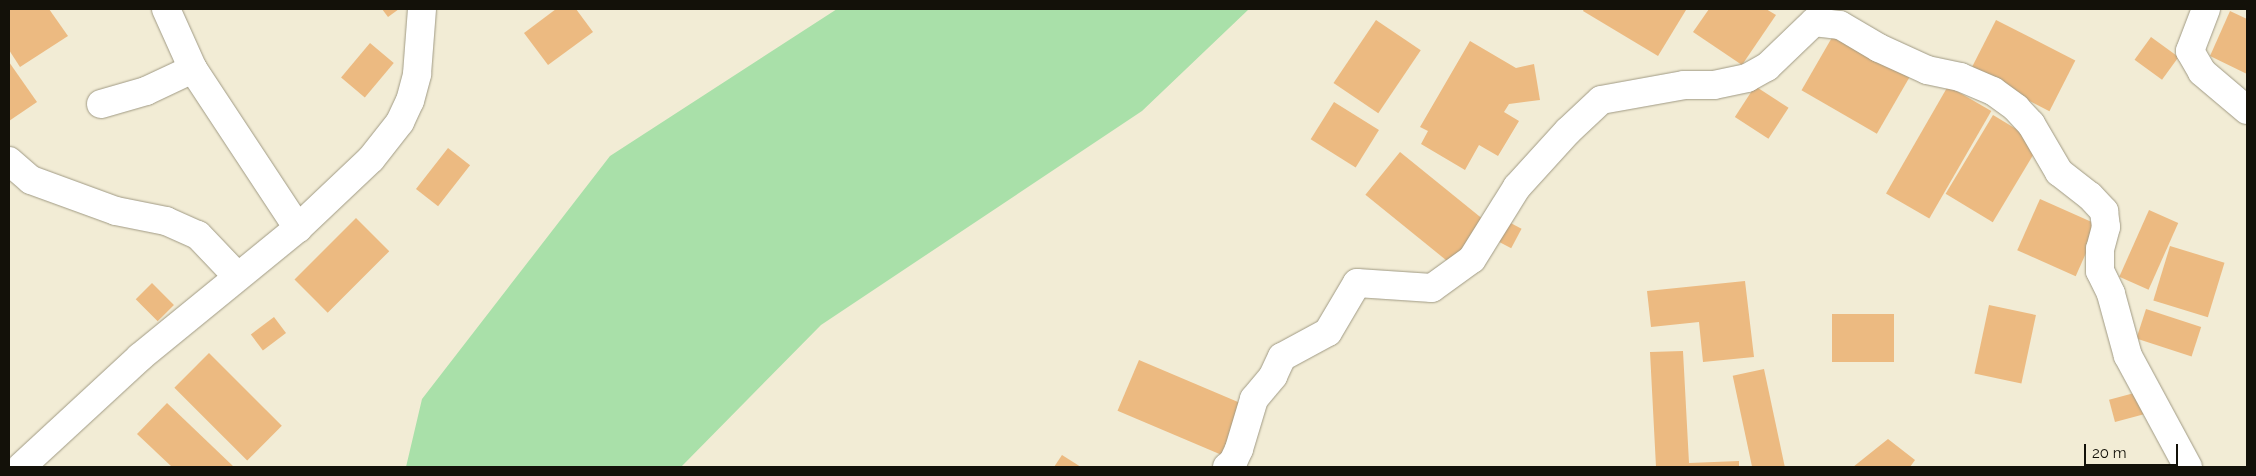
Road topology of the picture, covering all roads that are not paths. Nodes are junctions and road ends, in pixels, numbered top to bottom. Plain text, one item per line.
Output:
1 (166, 9) edge
2 (422, 9) edge
3 (2206, 9) edge
4 (193, 69) junction
5 (101, 104) dead end
6 (2247, 110) edge
7 (9, 161) edge
8 (298, 228) junction
9 (237, 276) junction
10 (21, 467) edge
11 (1226, 467) edge
12 (2188, 467) edge

1 - 4 street
2 - 8 street
3 - 6 street
4 - 5 street
4 - 8 street
7 - 9 street
8 - 9 street
9 - 10 street
11 - 12 street

